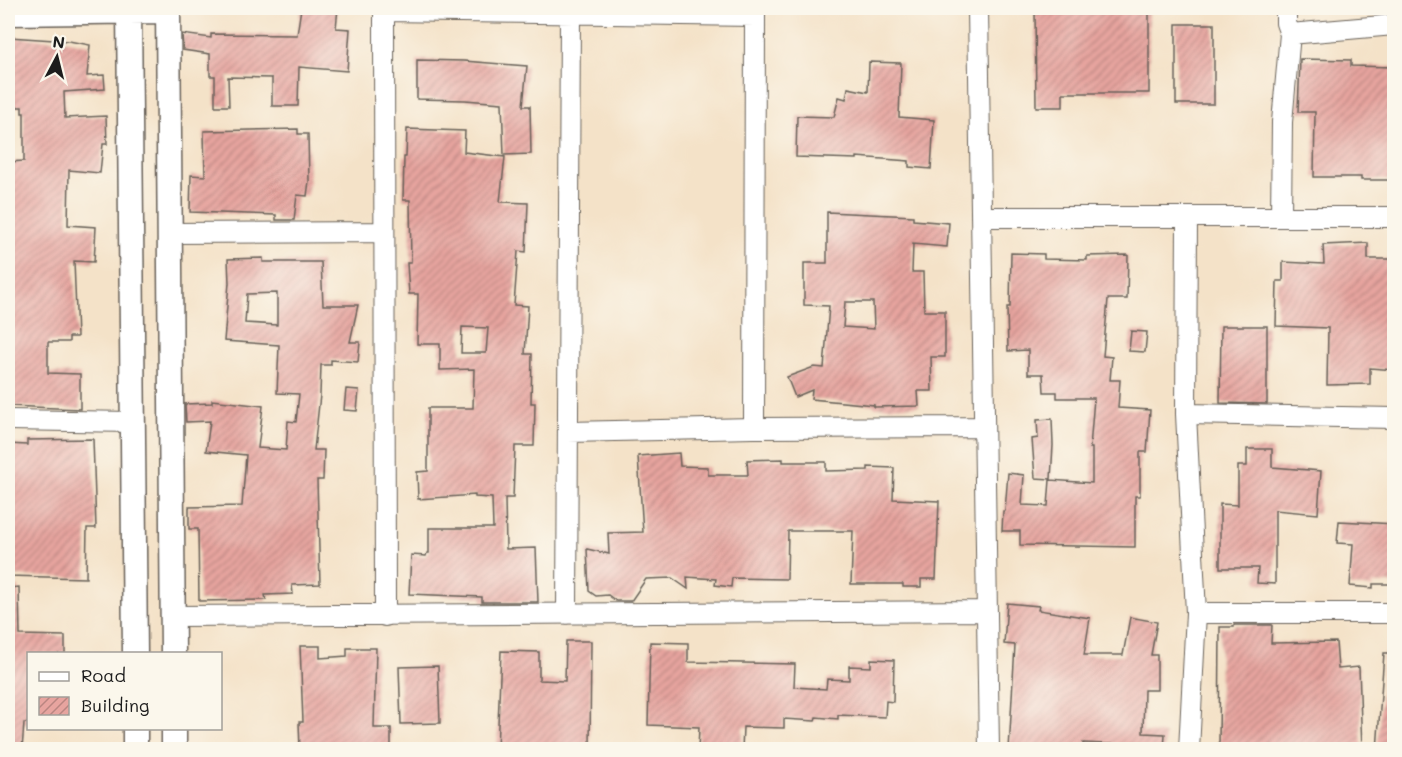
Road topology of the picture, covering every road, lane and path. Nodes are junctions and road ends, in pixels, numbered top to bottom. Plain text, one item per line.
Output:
1 (978, 8) edge
2 (1286, 8) edge
3 (129, 9) edge
4 (168, 9) edge
5 (384, 9) edge
6 (754, 12) edge
7 (8, 13) edge
8 (570, 13) junction
9 (1395, 25) edge
10 (1290, 34) junction
11 (981, 217) junction
12 (1187, 217) junction
13 (1281, 217) junction
14 (1395, 217) edge
15 (384, 232) junction
16 (170, 233) junction
17 (1186, 414) junction
18 (1395, 418) edge
19 (8, 420) edge
20 (133, 422) junction
21 (984, 427) junction
22 (754, 428) junction
23 (568, 432) junction
24 (987, 611) junction
25 (1196, 613) junction
26 (1395, 613) edge
27 (567, 614) junction
28 (173, 616) junction
29 (385, 616) junction
30 (135, 652) edge
31 (173, 652) edge
32 (135, 730) edge
33 (174, 730) edge
34 (135, 750) edge
35 (174, 750) edge
36 (989, 750) edge
37 (1189, 750) edge

1 - 11 street
2 - 10 street
3 - 4 street
3 - 7 street
3 - 20 street
4 - 16 street
5 - 8 street
5 - 15 street
6 - 8 street
6 - 22 street
8 - 23 street
9 - 10 street
10 - 13 street
11 - 12 street
11 - 21 street
12 - 13 street
12 - 17 street
13 - 14 street
15 - 16 street
15 - 29 street
16 - 28 street
17 - 18 street
17 - 25 street
19 - 20 street
20 - 30 street
21 - 22 street
21 - 24 street
22 - 23 street
23 - 27 street
24 - 27 street
24 - 36 street
25 - 26 street
25 - 37 street
27 - 29 street
28 - 29 street
28 - 31 street
32 - 34 street
33 - 35 street

